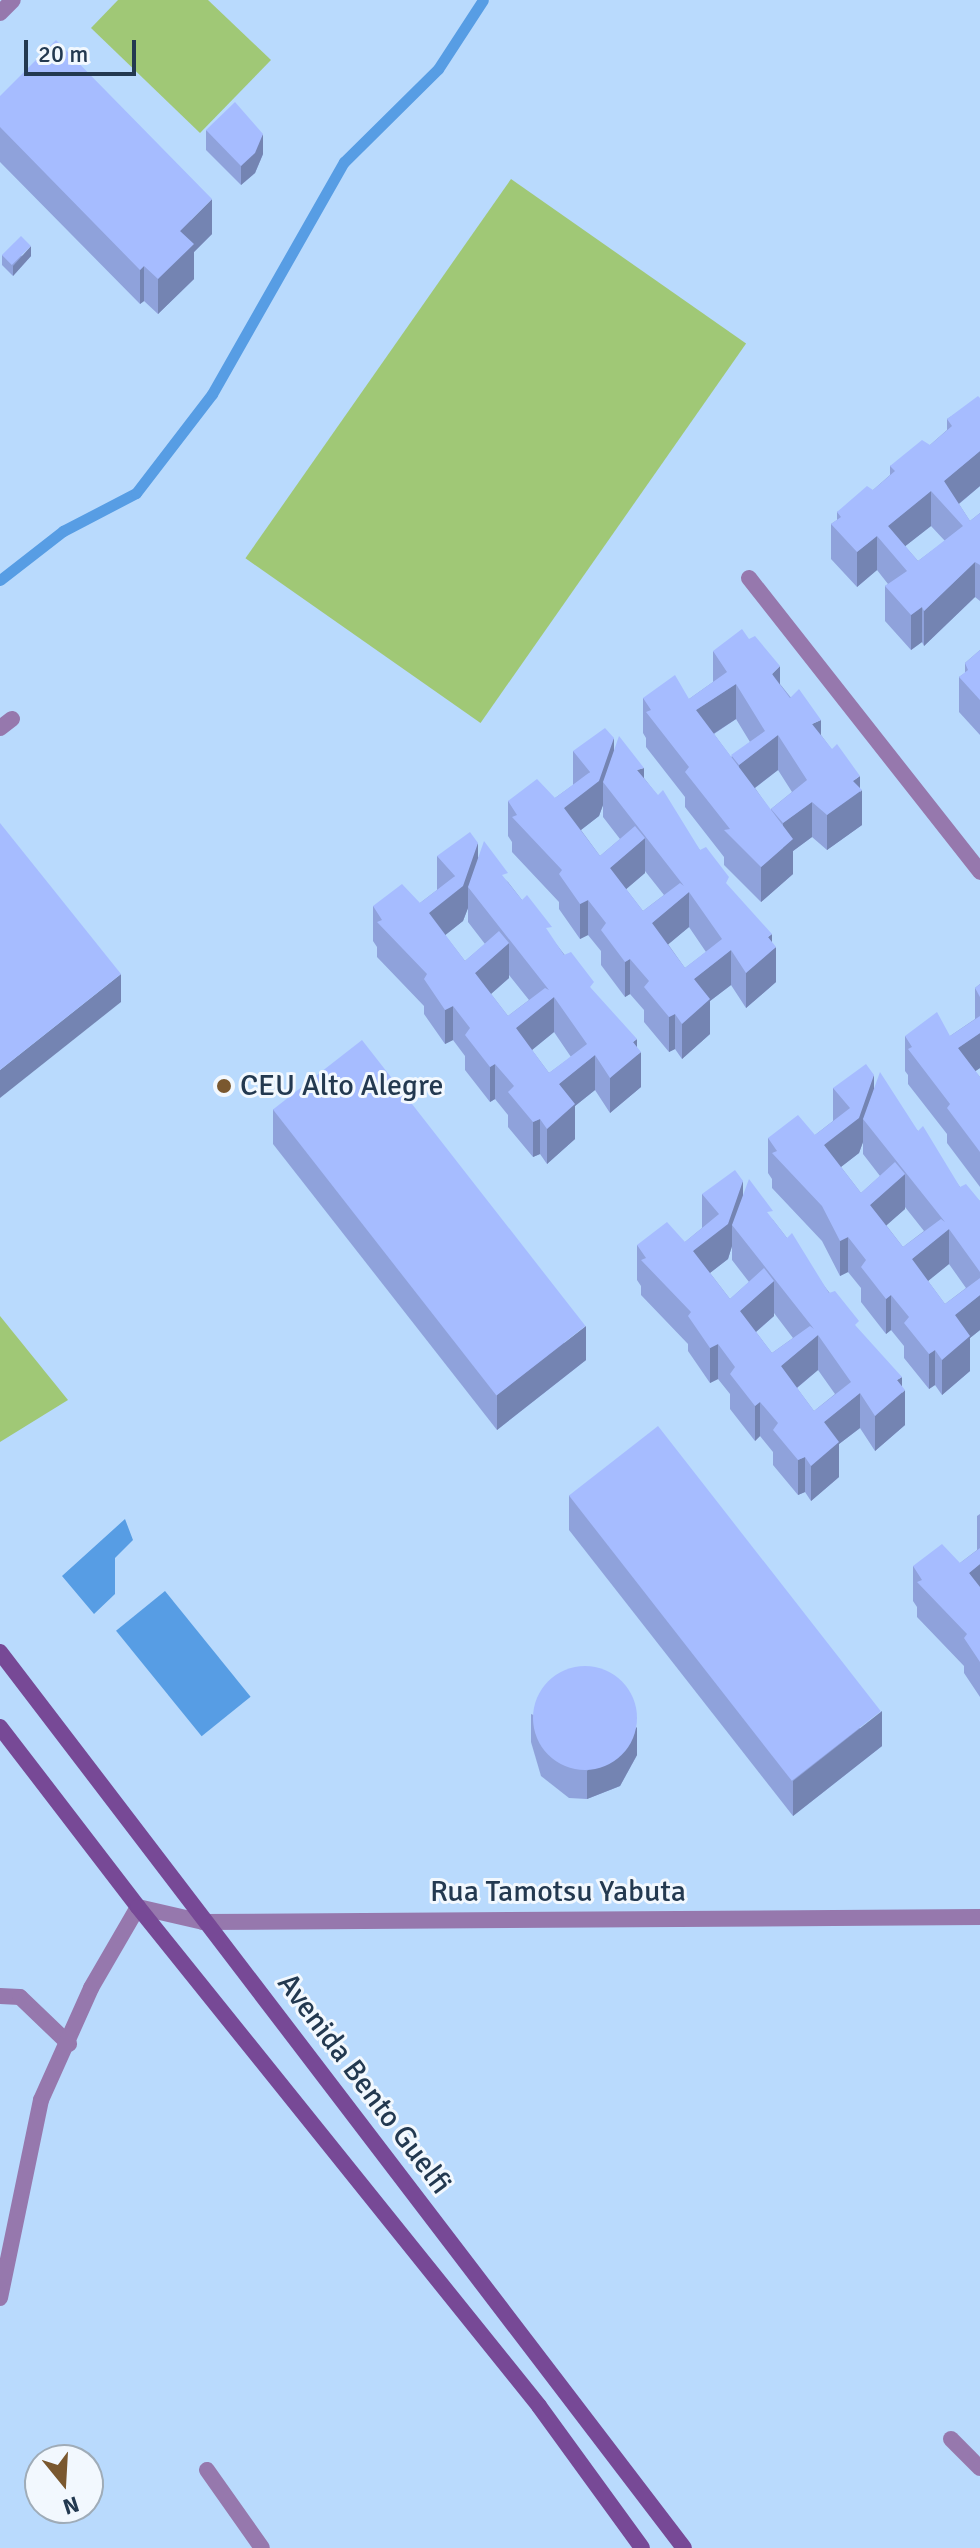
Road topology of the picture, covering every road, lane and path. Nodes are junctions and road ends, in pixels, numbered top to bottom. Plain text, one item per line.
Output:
1 (13, 0) edge
2 (0, 13) edge
3 (749, 578) dead end
4 (980, 872) edge
5 (0, 1652) edge
6 (0, 1727) edge
7 (138, 1907) junction
8 (980, 1917) edge
9 (203, 1922) junction
10 (0, 1996) edge
11 (69, 2044) junction
12 (0, 2298) edge
13 (951, 2439) dead end
14 (980, 2468) edge
15 (207, 2470) dead end
16 (262, 2548) edge
17 (642, 2548) edge
18 (684, 2548) edge

1 - 2 street
3 - 4 street
5 - 9 main road, Avenida Bento Guelfi
6 - 7 main road, Avenida Bento Guelfi
7 - 9 street, Rua Tamotsu Yabuta
7 - 11 street
7 - 17 main road, Avenida Bento Guelfi
8 - 9 street, Rua Tamotsu Yabuta
9 - 18 main road, Avenida Bento Guelfi
10 - 11 street
11 - 12 street
13 - 14 street
15 - 16 street

